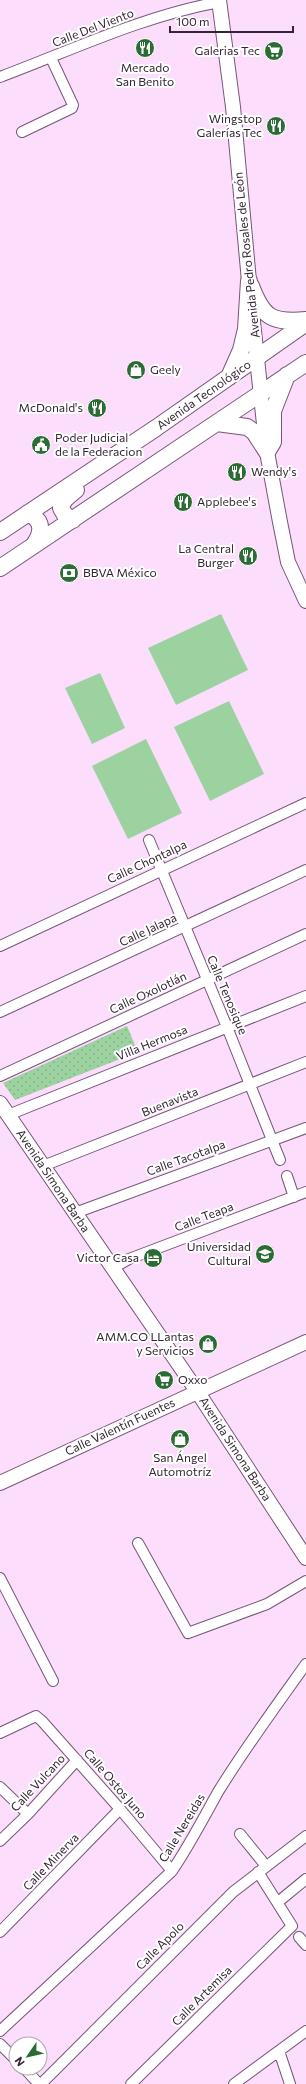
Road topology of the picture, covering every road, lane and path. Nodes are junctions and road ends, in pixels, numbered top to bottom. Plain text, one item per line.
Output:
1 (219, 1) edge
2 (51, 58) junction
3 (0, 77) edge
4 (22, 132) dead end
5 (249, 281) junction
6 (306, 321) edge
7 (257, 358) junction
8 (306, 363) edge
9 (287, 375) junction
10 (229, 377) junction
11 (261, 393) junction
12 (217, 423) junction
13 (156, 428) junction
14 (267, 452) junction
15 (28, 513) junction
16 (73, 520) junction
17 (0, 532) edge
18 (32, 547) junction
19 (0, 568) edge
20 (306, 601) edge
21 (306, 802) edge
22 (148, 840) dead end
23 (162, 870) junction
24 (306, 870) edge
25 (184, 927) junction
26 (306, 934) edge
27 (0, 946) edge
28 (207, 980) junction
29 (306, 996) edge
30 (0, 1012) edge
31 (227, 1027) junction
32 (306, 1062) edge
33 (0, 1076) edge
34 (249, 1084) junction
35 (0, 1103) edge
36 (8, 1115) junction
37 (306, 1128) edge
38 (273, 1141) junction
39 (280, 1160) dead end
40 (43, 1166) junction
41 (287, 1176) dead end
42 (306, 1192) edge
43 (294, 1197) junction
44 (75, 1213) junction
45 (113, 1268) junction
46 (306, 1342) edge
47 (197, 1391) junction
48 (0, 1482) edge
49 (138, 1543) dead end
50 (306, 1558) edge
51 (0, 1578) edge
52 (306, 1581) edge
53 (306, 1664) edge
54 (53, 1681) dead end
55 (0, 1733) edge
56 (77, 1760) junction
57 (0, 1787) edge
58 (120, 1809) junction
59 (28, 1814) junction
60 (240, 1834) dead end
61 (306, 1836) edge
62 (0, 1841) edge
63 (266, 1866) junction
64 (172, 1871) junction
65 (258, 1872) junction
66 (306, 1879) edge
67 (278, 1902) junction
68 (0, 1932) edge
69 (299, 1937) dead end
70 (306, 1945) edge
71 (0, 2031) edge
72 (306, 2031) edge
73 (0, 2044) edge
74 (279, 2051) junction
75 (8, 2052) edge
76 (32, 2076) edge
77 (40, 2084) edge
78 (131, 2084) edge
79 (234, 2084) edge
80 (290, 2084) edge

1 - 2 street, Calle Del Viento
1 - 5 main road, Avenida Pedro Rosales de León
2 - 3 street, Calle Del Viento
2 - 4 street
5 - 6 main road
5 - 7 main road, Avenida Pedro Rosales de León
5 - 10 main road
6 - 7 main road, Avenida Tecnológico
7 - 10 main road, Avenida Tecnológico
7 - 11 main road, Avenida Pedro Rosales de León
8 - 9 main road
9 - 11 main road
9 - 14 main road
10 - 13 main road, Avenida Tecnológico
11 - 12 main road
11 - 14 main road, Avenida Pedro Rosales de León
12 - 14 main road
12 - 16 main road
13 - 15 main road, Avenida Tecnológico
13 - 16 main road
14 - 20 main road, Avenida Pedro Rosales de León
15 - 17 main road, Avenida Tecnológico
15 - 18 main road
16 - 18 main road
18 - 19 main road
21 - 23 street, Calle Chontalpa
22 - 23 street, Calle Tenosique
23 - 25 street, Calle Tenosique
23 - 27 street, Calle Chontalpa
24 - 25 street, Calle Jalapa
25 - 28 street, Calle Tenosique
25 - 30 street, Calle Jalapa
26 - 28 street, Calle Oxolotlán
28 - 31 street, Calle Tenosique
28 - 33 street, Calle Oxolotlán
29 - 31 street, Villa Hermosa
31 - 34 street, Calle Tenosique
31 - 36 street, Villa Hermosa
32 - 34 street, Buenavista
34 - 38 street, Calle Tenosique
34 - 40 street, Buenavista
35 - 36 main road, Avenida Simona Barba
36 - 40 main road, Avenida Simona Barba
37 - 38 street, Calle Tacotalpa
38 - 39 street, Calle Tenosique
38 - 44 street, Calle Tacotalpa
40 - 44 main road, Avenida Simona Barba
41 - 43 street
42 - 43 street, Calle Teapa
43 - 45 street, Calle Teapa
44 - 45 main road, Avenida Simona Barba
45 - 47 main road, Avenida Simona Barba
46 - 47 main road, Calle Valentín Fuentes
47 - 48 main road, Calle Valentín Fuentes
47 - 50 main road, Avenida Simona Barba
49 - 52 street
51 - 54 street
53 - 64 street, Calle Nereidas
55 - 56 street, Calle Ostos Juno
56 - 58 street, Calle Ostos Juno
56 - 59 street, Calle Vulcano
57 - 59 street
58 - 64 street, Calle Ostos Juno
58 - 68 street, Calle Minerva
59 - 62 street, Calle Vulcano
60 - 63 street
61 - 63 street, Calle Apolo
63 - 65 street, Calle Apolo
64 - 71 street, Calle Nereidas
65 - 67 street
65 - 77 street, Calle Apolo
66 - 67 street
67 - 78 street, Calle Artemisa
69 - 70 street
72 - 74 street
73 - 75 street
74 - 79 street
74 - 80 street
76 - 77 street

